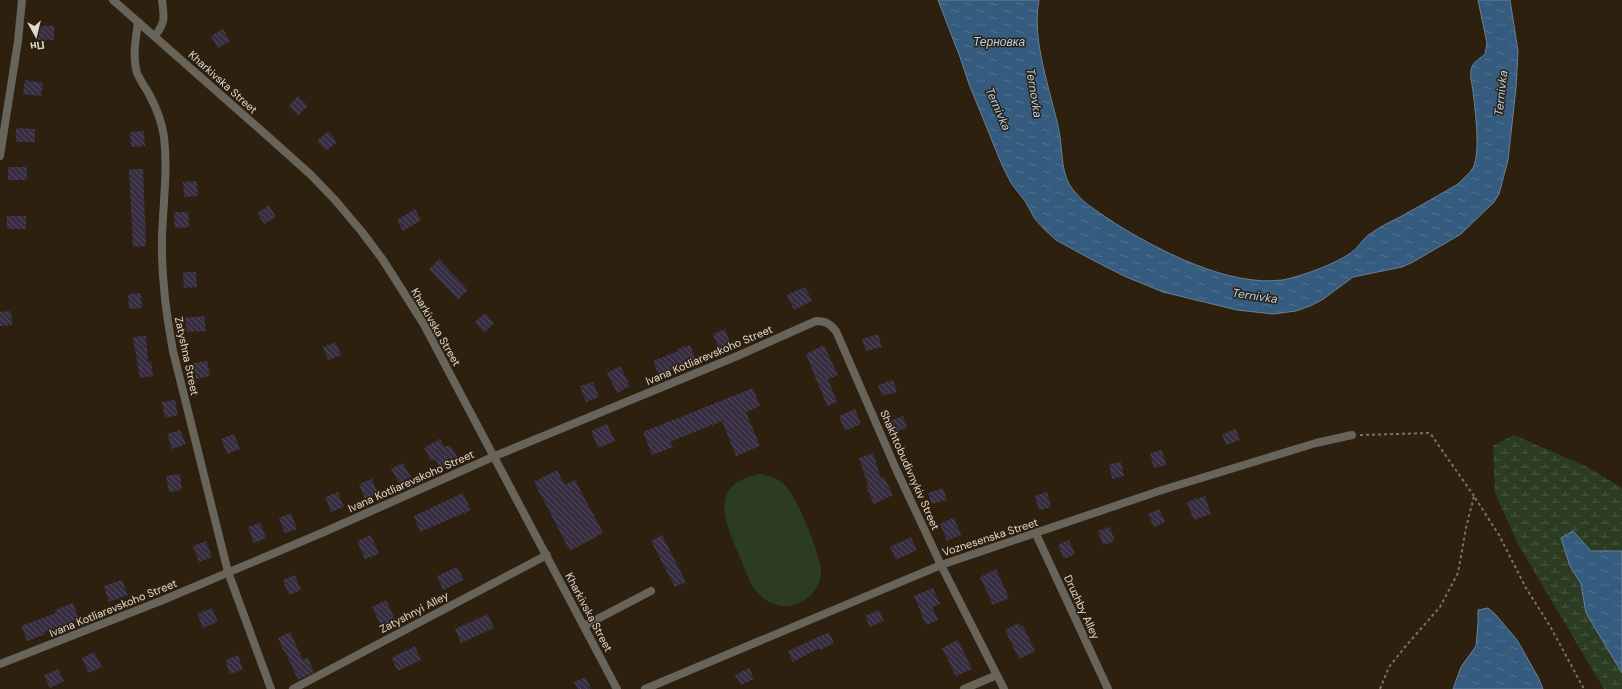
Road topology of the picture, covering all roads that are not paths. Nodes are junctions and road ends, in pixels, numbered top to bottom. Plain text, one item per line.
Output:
1 (22, 0) edge
2 (113, 0) edge
3 (162, 0) edge
4 (138, 22) junction
5 (155, 36) junction
6 (0, 156) edge
7 (830, 324) joint
8 (1352, 435) road end
9 (495, 456) junction
10 (1036, 534) junction
11 (546, 555) junction
12 (941, 565) junction
13 (228, 572) junction
14 (651, 591) dead end
15 (584, 626) junction
16 (0, 664) edge
17 (997, 675) junction
18 (271, 689) edge
19 (293, 689) edge
20 (617, 689) edge
21 (645, 689) edge
22 (964, 689) edge
23 (1004, 689) edge
24 (1108, 689) edge

1 - 6 street
2 - 4 street, Kharkivska Street
3 - 5 street
4 - 5 street, Kharkivska Street
4 - 13 street, Zatyshna Street
5 - 9 street, Kharkivska Street
7 - 9 street, Ivana Kotliarevskoho Street
7 - 12 street, Shakhtobudivnykiv Street
8 - 10 street, Voznesenska Street
9 - 11 street, Kharkivska Street
9 - 13 street, Ivana Kotliarevskoho Street
10 - 12 street, Voznesenska Street
10 - 24 street, Druzhby Alley
11 - 15 street, Kharkivska Street
11 - 19 street, Zatyshnyi Alley
12 - 17 street, Shakhtobudivnykiv Street
12 - 21 street, Voznesenska Street
13 - 16 street, Ivana Kotliarevskoho Street
13 - 18 street, Zatyshna Street
14 - 15 street
15 - 20 street, Kharkivska Street
17 - 22 street
17 - 23 street, Shakhtobudivnykiv Street

